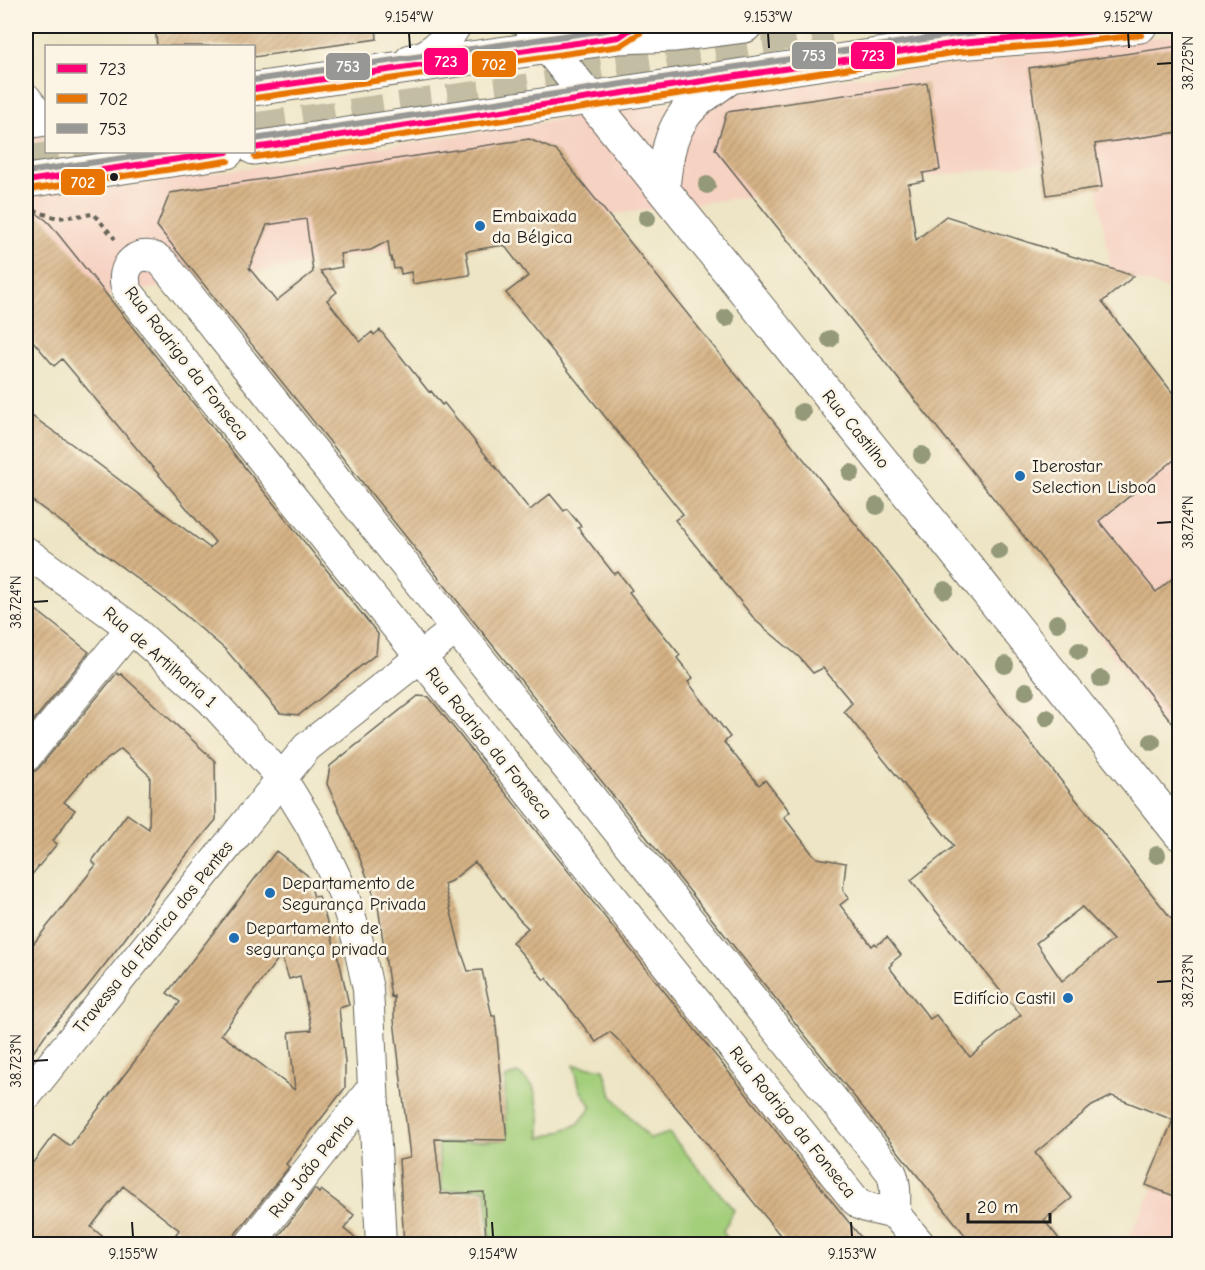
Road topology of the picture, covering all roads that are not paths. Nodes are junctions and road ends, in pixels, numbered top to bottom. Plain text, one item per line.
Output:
1 (454, 26) edge
2 (745, 26) edge
3 (1140, 26) edge
4 (627, 31) edge
5 (540, 36) edge
6 (382, 70) junction
7 (731, 76) junction
8 (255, 89) edge
9 (589, 98) junction
10 (255, 148) edge
11 (221, 153) edge
12 (26, 181) edge
13 (663, 189) junction
14 (30, 565) edge
15 (131, 628) junction
16 (456, 628) junction
17 (420, 657) junction
18 (26, 757) edge
19 (281, 777) junction
20 (1179, 834) edge
21 (373, 1087) junction
22 (26, 1096) edge
23 (895, 1214) junction
24 (250, 1245) edge
25 (381, 1245) edge
26 (920, 1245) edge

1 - 6 main road
2 - 4 main road
3 - 7 main road
4 - 5 main road
5 - 6 main road
5 - 9 main road, Rua Castilho
6 - 8 main road
7 - 9 main road
7 - 13 main road
9 - 10 main road
9 - 13 main road, Rua Castilho
11 - 12 main road
13 - 20 main road, Rua Castilho
14 - 15 street, Rua de Artilharia 1
15 - 18 street
15 - 19 street, Rua de Artilharia 1
16 - 17 street, Travessa da Fábrica dos Pentes
16 - 17 street, Rua Rodrigo da Fonseca
16 - 23 street, Rua Rodrigo da Fonseca
17 - 19 street, Travessa da Fábrica dos Pentes
17 - 23 street, Rua Rodrigo da Fonseca
19 - 21 street, Rua de Artilharia 1
19 - 22 street, Travessa da Fábrica dos Pentes
21 - 24 street, Rua João Penha
21 - 25 street, Rua de Artilharia 1
23 - 26 street

